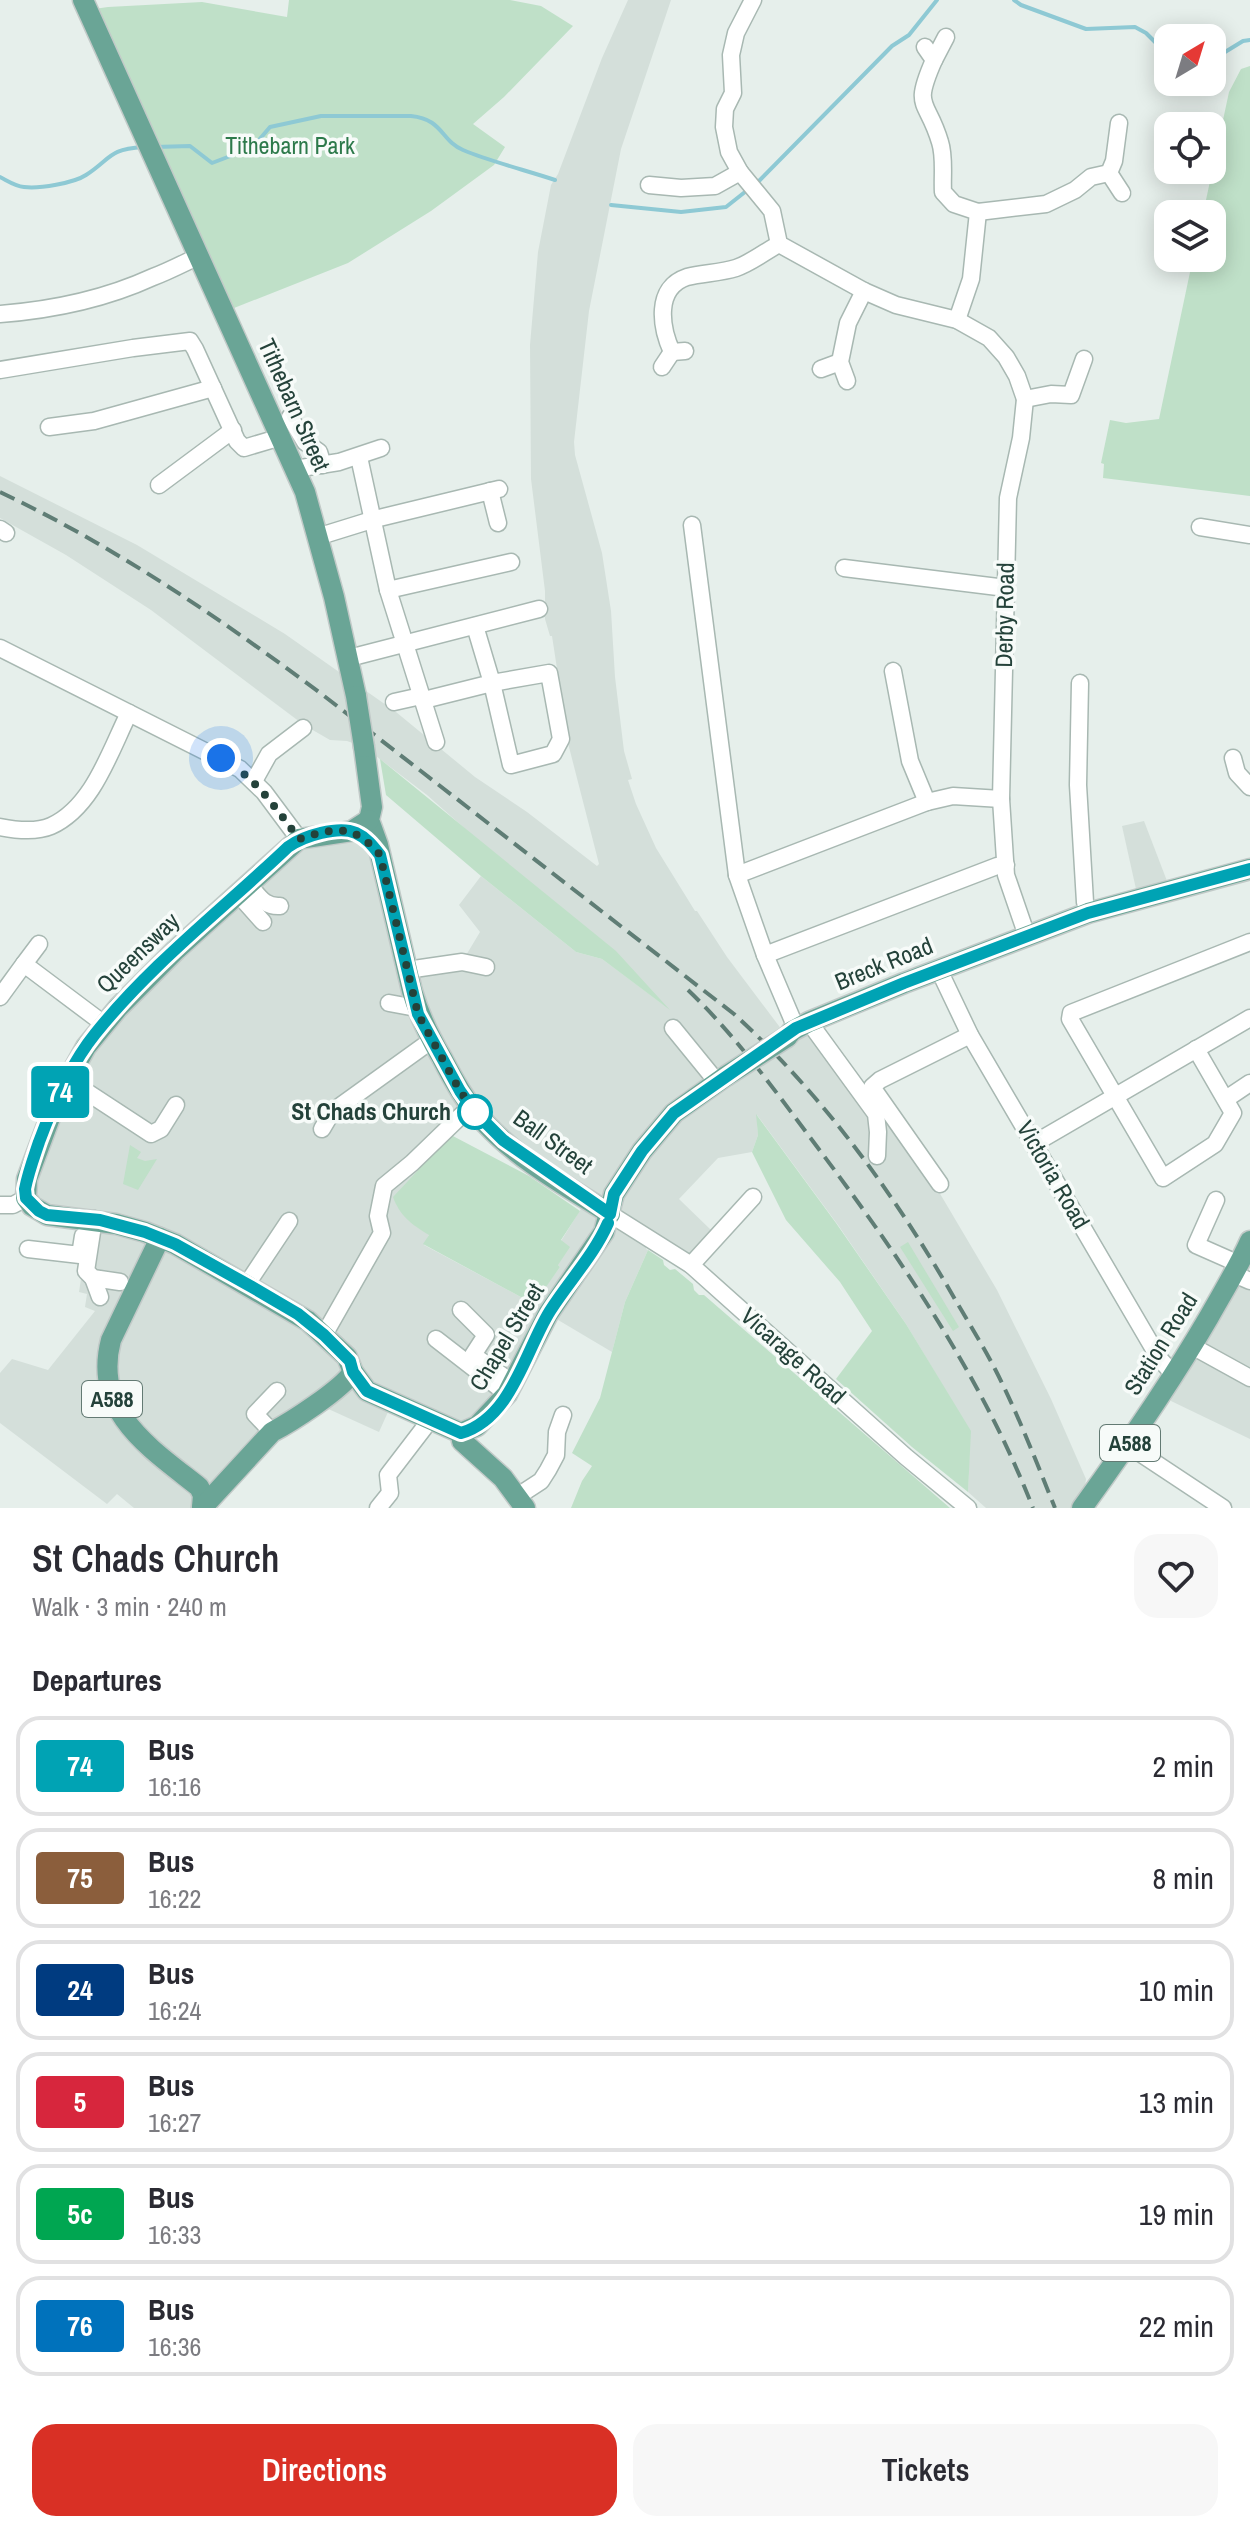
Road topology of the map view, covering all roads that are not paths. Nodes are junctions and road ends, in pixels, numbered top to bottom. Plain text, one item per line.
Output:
1 (83, 0) edge
2 (753, 0) edge
3 (946, 37) dead end
4 (1119, 123) dead end
5 (1109, 173) junction
6 (742, 176) junction
7 (649, 185) dead end
8 (1122, 193) dead end
9 (978, 212) junction
10 (779, 244) junction
11 (199, 256) junction
12 (864, 291) junction
13 (0, 314) edge
14 (957, 320) junction
15 (1084, 359) dead end
16 (840, 362) junction
17 (662, 367) dead end
18 (821, 369) dead end
19 (0, 370) edge
20 (847, 381) dead end
21 (213, 388) junction
22 (1025, 399) junction
23 (290, 417) dead end
24 (49, 427) dead end
25 (233, 430) junction
26 (281, 437) junction
27 (381, 448) dead end
28 (359, 457) junction
29 (323, 465) junction
30 (295, 469) junction
31 (159, 485) dead end
32 (375, 519) junction
33 (498, 523) dead end
34 (692, 525) dead end
35 (1200, 527) dead end
36 (317, 537) junction
37 (1249, 539) edge
38 (511, 562) dead end
39 (844, 568) dead end
40 (1006, 588) junction
41 (388, 590) junction
42 (539, 609) dead end
43 (475, 626) junction
44 (406, 643) junction
45 (0, 648) edge
46 (349, 658) junction
47 (893, 671) dead end
48 (492, 683) junction
49 (1080, 683) dead end
50 (422, 698) junction
51 (394, 702) dead end
52 (129, 713) junction
53 (303, 728) dead end
54 (436, 742) dead end
55 (1233, 758) dead end
56 (254, 781) junction
57 (1250, 787) edge
58 (1001, 799) junction
59 (927, 802) junction
60 (360, 825) junction
61 (0, 827) edge
62 (299, 839) junction
63 (1006, 865) junction
64 (1250, 869) edge
65 (737, 875) junction
66 (243, 889) junction
67 (280, 906) dead end
68 (1088, 913) junction
69 (263, 922) dead end
70 (1027, 936) junction
71 (1250, 942) edge
72 (39, 944) dead end
73 (765, 955) junction
74 (24, 964) junction
75 (486, 967) dead end
76 (407, 970) junction
77 (939, 970) junction
78 (0, 997) edge
79 (1250, 1018) edge
80 (104, 1024) junction
81 (673, 1028) dead end
82 (797, 1029) junction
83 (970, 1035) junction
84 (432, 1040) junction
85 (1196, 1049) junction
86 (67, 1079) junction
87 (722, 1079) junction
88 (1250, 1083) edge
89 (1115, 1095) junction
90 (1226, 1099) junction
91 (176, 1105) dead end
92 (471, 1106) junction
93 (322, 1129) dead end
94 (1035, 1143) junction
95 (877, 1156) dead end
96 (940, 1184) dead end
97 (753, 1197) dead end
98 (26, 1198) junction
99 (1216, 1200) dead end
100 (0, 1205) edge
101 (610, 1214) junction
102 (90, 1219) junction
103 (289, 1221) dead end
104 (160, 1238) junction
105 (1250, 1241) edge
106 (28, 1249) dead end
107 (691, 1265) junction
108 (1241, 1273) edge
109 (93, 1278) junction
110 (120, 1282) dead end
111 (247, 1284) junction
112 (100, 1297) dead end
113 (461, 1310) dead end
114 (324, 1335) junction
115 (436, 1339) dead end
116 (1192, 1346) junction
117 (353, 1372) junction
118 (1174, 1375) junction
119 (1250, 1378) edge
120 (510, 1389) junction
121 (277, 1391) dead end
122 (563, 1415) dead end
123 (427, 1419) junction
124 (272, 1432) junction
125 (461, 1433) junction
126 (1128, 1445) junction
127 (201, 1501) edge
128 (521, 1502) edge
129 (378, 1508) edge
130 (968, 1508) edge
131 (1082, 1508) edge
132 (1223, 1508) edge

1 - 11 main road, Tithebarn Street
2 - 6 street
3 - 9 street
4 - 5 street
5 - 8 street
5 - 9 street
6 - 7 street
6 - 10 street
9 - 14 street
10 - 12 street, Derby Road
10 - 17 street
11 - 13 street
11 - 26 main road, Tithebarn Street
12 - 14 street, Derby Road
12 - 16 street
14 - 22 street, Derby Road
15 - 22 street
16 - 18 street
16 - 20 street
19 - 21 street
21 - 24 street
21 - 25 street
22 - 40 street, Derby Road
23 - 29 street
25 - 26 street
25 - 31 street
26 - 30 main road, Tithebarn Street
27 - 28 street
28 - 29 street
28 - 32 street
29 - 30 street
30 - 36 main road, Tithebarn Street
32 - 33 street
32 - 36 street
32 - 41 street
34 - 65 street
35 - 37 street
36 - 46 main road, Tithebarn Street
38 - 41 street
39 - 40 street
40 - 58 street, Derby Road
41 - 44 street
42 - 43 street
43 - 44 street
43 - 48 street
44 - 46 street
44 - 50 street
45 - 52 street
46 - 60 main road, Tithebarn Street, bridge
47 - 59 street
48 - 48 street
48 - 50 street
49 - 68 street
50 - 51 street
50 - 54 street
52 - 56 street
52 - 61 street
53 - 56 street
55 - 57 street
56 - 62 street
58 - 59 street
58 - 63 street, Derby Road
59 - 65 street
60 - 62 main road
60 - 76 main road, Tithebarn Street
62 - 66 main road, Queensway
63 - 70 street, Derby Road
63 - 73 street
64 - 68 main road, Breck Road
65 - 73 street
66 - 67 street
66 - 69 street
66 - 80 main road, Queensway
68 - 70 main road, Breck Road
70 - 77 main road, Breck Road
71 - 89 street
72 - 74 street
73 - 82 street
74 - 78 street
74 - 80 street
75 - 76 street
76 - 84 main road, Tithebarn Street
77 - 82 main road, Breck Road
77 - 83 street, Victoria Road
79 - 85 street
80 - 86 main road, Queensway
81 - 87 street
82 - 87 main road, Breck Road, bridge
82 - 95 street
83 - 94 street, Victoria Road
83 - 96 street
84 - 92 main road, Tithebarn Street
84 - 93 street
85 - 89 street
85 - 90 street
86 - 91 street
86 - 98 main road, Queensway
87 - 101 main road, Breck Road
88 - 90 street
89 - 90 street
89 - 94 street
92 - 101 main road, Ball Street
92 - 114 street
94 - 118 street, Victoria Road
97 - 107 street
98 - 100 street
98 - 102 main road
99 - 108 street
101 - 107 street, Vicarage Road
101 - 120 main road, Chapel Street
102 - 104 main road
102 - 106 street
102 - 109 street
103 - 111 street
104 - 111 main road
104 - 127 main road, A588
105 - 108 main road, Station Road / A588
107 - 130 street, Vicarage Road
108 - 116 main road, Station Road / A588
109 - 110 street
109 - 112 street
111 - 114 main road
113 - 120 street
114 - 117 main road
115 - 120 street
116 - 118 main road, Station Road / A588
116 - 119 street
117 - 123 main road
117 - 124 main road
118 - 126 main road, Station Road / A588
120 - 125 main road, Chapel Street
121 - 124 street
122 - 128 street
123 - 125 main road
123 - 129 street
124 - 127 main road
125 - 128 main road
126 - 131 main road, Station Road / A588
126 - 132 street

